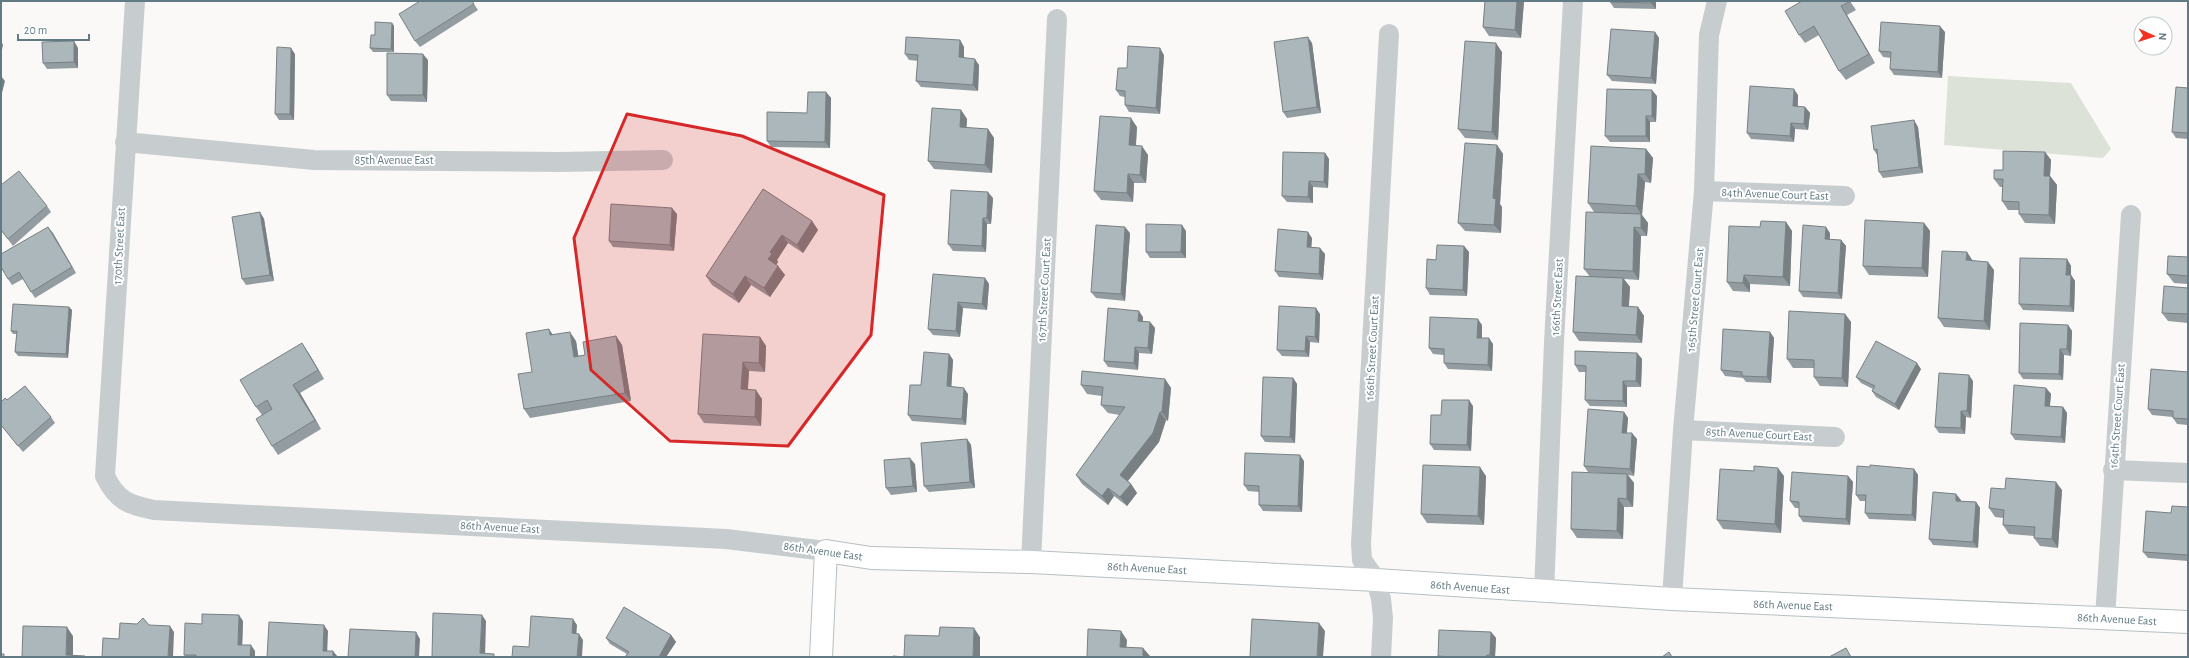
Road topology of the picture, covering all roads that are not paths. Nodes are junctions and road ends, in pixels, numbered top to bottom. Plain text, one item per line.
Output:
1 (135, 1) edge
2 (1573, 1) edge
3 (1717, 1) edge
4 (1057, 19) dead end
5 (1389, 34) dead end
6 (125, 142) junction
7 (663, 160) dead end
8 (1704, 191) junction
9 (1846, 196) dead end
10 (2131, 215) dead end
11 (1683, 430) junction
12 (1835, 437) dead end
13 (2113, 470) junction
14 (2188, 474) edge
15 (112, 490) joint
16 (826, 551) junction
17 (1032, 562) junction
18 (1376, 580) junction
19 (1544, 592) junction
20 (1672, 600) junction
21 (2105, 618) junction
22 (2188, 622) edge
23 (821, 657) edge
24 (1381, 657) edge

1 - 6 street, 170th Street East
2 - 19 street, 166th Street East
3 - 8 street, 165th Street Court East
4 - 17 street, 167th Street Court East
5 - 18 street, 166th Street Court East
6 - 7 street, 85th Avenue East
6 - 15 street, 170th Street East
8 - 9 street, 84th Avenue Court East
8 - 11 street, 165th Street Court East
10 - 13 street, 164th Street Court East
11 - 12 street, 85th Avenue Court East
11 - 20 street, 165th Street Court East
13 - 14 street
13 - 21 street, 164th Street Court East
15 - 16 street, 86th Avenue East
16 - 17 street, 86th Avenue East
16 - 23 street
17 - 18 street, 86th Avenue East
18 - 19 street, 86th Avenue East
18 - 24 street, 166th Street Court East
19 - 20 street, 86th Avenue East
20 - 21 street, 86th Avenue East
21 - 22 street, 86th Avenue East

